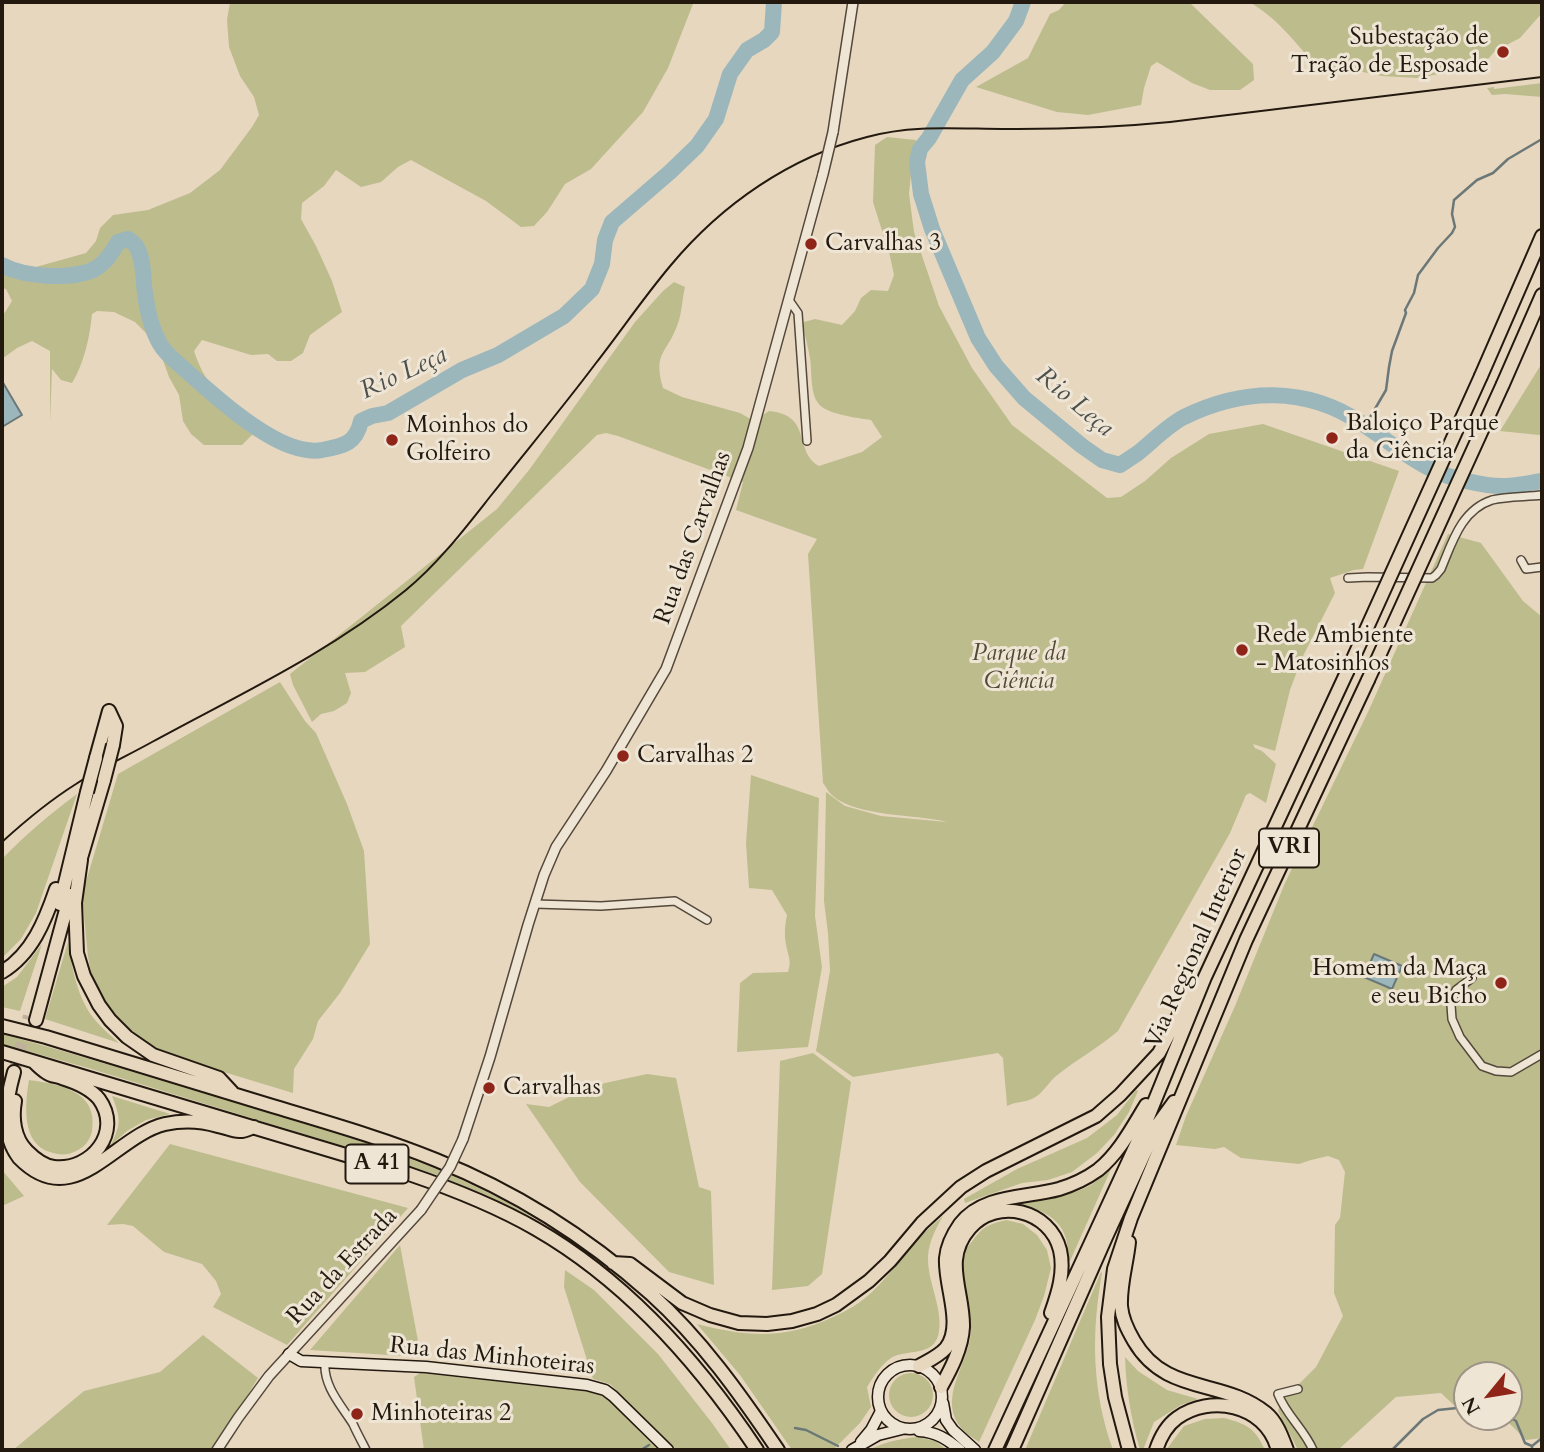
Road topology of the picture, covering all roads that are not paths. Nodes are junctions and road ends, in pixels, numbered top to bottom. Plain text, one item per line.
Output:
1 (853, 2) edge
2 (1542, 236) edge
3 (1542, 295) edge
4 (789, 300) junction
5 (807, 441) dead end
6 (1542, 495) edge
7 (1521, 560) dead end
8 (1542, 567) edge
9 (1348, 578) dead end
10 (76, 857) junction
11 (536, 904) junction
12 (707, 920) dead end
13 (2, 972) edge
14 (1205, 978) junction
15 (1472, 978) dead end
16 (33, 1018) tunnel mouth
17 (2, 1026) edge
18 (2, 1052) edge
19 (1542, 1054) edge
20 (491, 1057) joint
21 (32, 1060) junction
22 (1164, 1075) junction
23 (1186, 1084) junction
24 (235, 1094) junction
25 (254, 1126) junction
26 (1131, 1219) junction
27 (613, 1263) junction
28 (289, 1354) junction
29 (325, 1362) junction
30 (919, 1366) junction
31 (1030, 1372) junction
32 (941, 1387) junction
33 (1298, 1389) dead end
34 (942, 1402) junction
35 (881, 1411) junction
36 (907, 1429) junction
37 (967, 1448) edge
38 (854, 1449) edge
39 (217, 1450) edge
40 (366, 1450) edge
41 (668, 1450) edge
42 (757, 1450) edge
43 (778, 1450) edge
44 (995, 1450) edge
45 (1013, 1450) edge
46 (1129, 1450) edge
47 (1156, 1450) edge
48 (1278, 1450) edge
49 (1287, 1450) edge
50 (1313, 1450) edge

1 - 4 street, Rua das Carvalhas, bridge
2 - 14 highway, Via Regional Interior / VRI, bridge
3 - 23 highway, Via Regional Interior / VRI, bridge
4 - 5 street
4 - 11 street, Rua das Carvalhas
6 - 9 street
7 - 8 street
10 - 10 highway, bridge
10 - 13 highway
10 - 16 highway
10 - 24 highway
11 - 12 street
11 - 20 street, Rua das Carvalhas
14 - 22 highway, Via Regional Interior / VRI
14 - 27 highway
15 - 19 street
17 - 24 highway, A 41
18 - 21 highway, A 41
20 - 28 street, Rua da Estrada, bridge
21 - 25 highway, A 41
21 - 25 highway
22 - 30 highway
22 - 31 highway, Via Regional Interior / VRI
23 - 26 highway, Via Regional Interior / VRI
23 - 45 highway
24 - 27 highway, A 41
25 - 42 highway, A 41
26 - 46 highway, Via Regional Interior / VRI
26 - 49 highway
27 - 43 highway, A 41
28 - 29 main road, Rua das Minhoteiras
28 - 39 street, Rua da Estrada
29 - 40 street
29 - 41 main road, Rua das Minhoteiras
30 - 32 main road
30 - 35 main road
31 - 32 highway
31 - 44 highway, Via Regional Interior / VRI
32 - 34 main road
33 - 50 street
34 - 36 main road
34 - 37 main road
35 - 36 main road
35 - 38 main road
36 - 37 main road
36 - 38 main road
47 - 48 highway

